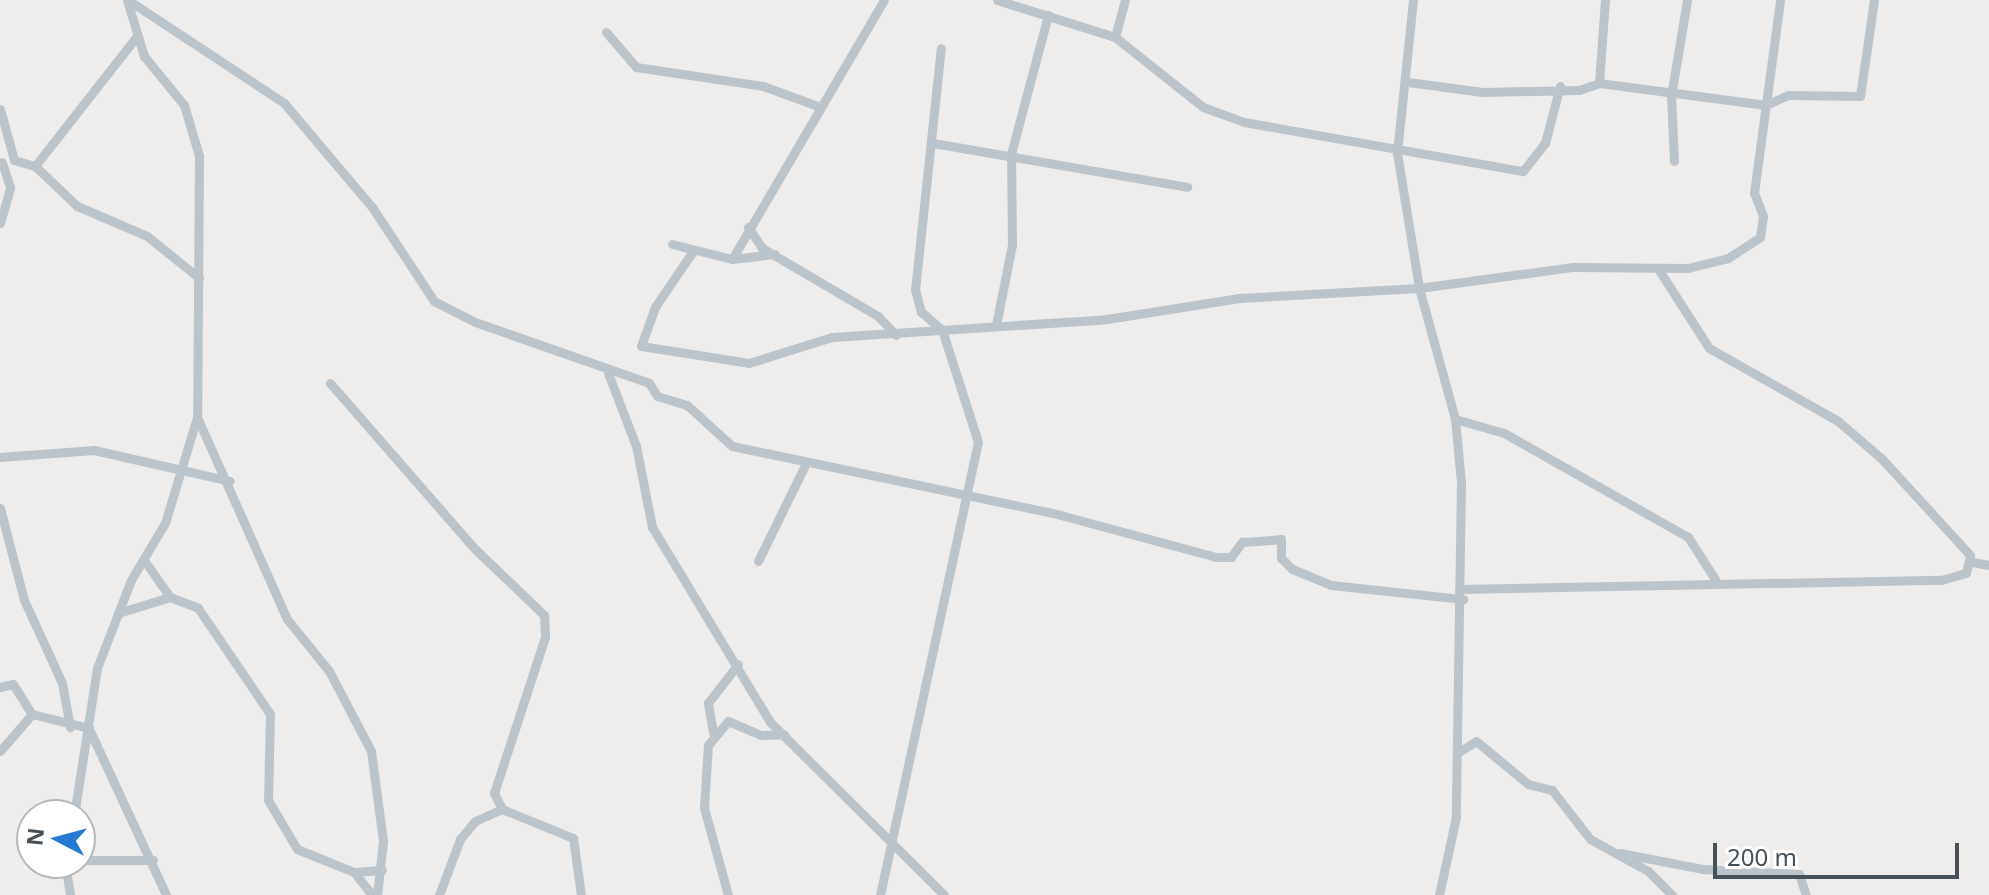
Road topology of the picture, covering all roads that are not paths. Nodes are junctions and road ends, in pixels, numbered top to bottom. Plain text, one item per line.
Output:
1 (128, 0) edge
2 (884, 0) edge
3 (997, 0) edge
4 (1125, 0) edge
5 (1413, 0) edge
6 (1605, 0) edge
7 (1687, 0) edge
8 (1780, 0) edge
9 (1874, 0) edge
10 (1048, 15) junction
11 (606, 32) dead end
12 (136, 37) junction
13 (1115, 37) junction
14 (941, 48) dead end
15 (1408, 82) junction
16 (1599, 83) junction
17 (1560, 86) junction
18 (1671, 96) junction
19 (1765, 105) junction
20 (818, 106) junction
21 (0, 109) edge
22 (933, 143) junction
23 (1397, 153) junction
24 (1011, 154) junction
25 (14, 160) junction
26 (1, 161) edge
27 (1674, 161) dead end
28 (35, 166) junction
29 (1187, 187) dead end
30 (0, 223) edge
31 (748, 227) junction
32 (672, 244) dead end
33 (693, 251) junction
34 (779, 254) junction
35 (732, 259) junction
36 (1659, 270) junction
37 (199, 278) junction
38 (1419, 288) junction
39 (996, 325) junction
40 (942, 330) junction
41 (896, 335) junction
42 (608, 373) junction
43 (330, 383) dead end
44 (197, 417) junction
45 (1455, 419) junction
46 (0, 457) edge
47 (804, 467) junction
48 (176, 469) junction
49 (230, 481) junction
50 (969, 501) junction
51 (0, 508) edge
52 (758, 561) dead end
53 (1972, 562) junction
54 (146, 563) junction
55 (1989, 565) edge
56 (1715, 579) junction
57 (1461, 594) junction
58 (170, 597) junction
59 (118, 613) junction
60 (738, 664) junction
61 (0, 687) edge
62 (32, 714) junction
63 (70, 727) junction
64 (89, 728) junction
65 (713, 732) junction
66 (784, 734) junction
67 (0, 751) edge
68 (1457, 753) junction
69 (77, 799) edge
70 (502, 809) junction
71 (893, 842) junction
72 (1606, 851) junction
73 (96, 860) edge
74 (153, 860) junction
75 (382, 870) junction
76 (354, 872) junction
77 (730, 893) edge
78 (166, 895) edge
79 (375, 895) edge
80 (439, 895) edge
81 (581, 895) edge
82 (880, 895) edge
83 (944, 895) edge
84 (1439, 895) edge
85 (1672, 895) edge
86 (1806, 895) edge

1 - 12 street
1 - 42 street
2 - 20 street
3 - 10 street
4 - 13 street
5 - 15 street
6 - 16 street
7 - 18 street
8 - 19 street
9 - 19 street
10 - 13 street
10 - 24 street
11 - 20 street
12 - 28 street
12 - 37 street
13 - 23 street
14 - 22 street
15 - 17 street
15 - 23 street
16 - 17 street
16 - 18 street
17 - 23 street
18 - 19 street
18 - 27 street
19 - 36 street
20 - 31 street
21 - 25 street
22 - 24 street
22 - 40 street
23 - 38 street
24 - 29 street
24 - 39 street
25 - 26 street
25 - 28 street
26 - 30 street
28 - 37 street
31 - 34 street
31 - 35 street
32 - 33 street
33 - 35 street
33 - 41 street
34 - 35 street
34 - 41 street
36 - 38 street
36 - 53 street
37 - 44 street
38 - 39 street
38 - 45 street
39 - 40 street
40 - 41 street
40 - 50 street
42 - 47 street
42 - 60 street
43 - 70 street
44 - 48 street
44 - 49 street
45 - 56 street
45 - 57 street
46 - 48 street
47 - 50 street
47 - 52 street
48 - 49 street
48 - 54 street
49 - 75 street
50 - 57 street
50 - 71 street
51 - 63 street
53 - 55 street
53 - 56 street
54 - 58 street
54 - 59 street
56 - 57 street
57 - 68 street
58 - 59 street
58 - 76 street
59 - 64 street
60 - 65 street
60 - 66 street
61 - 62 street
62 - 63 street
62 - 67 street
63 - 64 street
64 - 69 street
64 - 74 street
65 - 66 street
65 - 77 street
66 - 71 street
68 - 72 street
68 - 84 street
70 - 80 street
70 - 81 street
71 - 82 street
71 - 83 street
72 - 85 street
72 - 86 street
73 - 74 street
74 - 78 street
75 - 76 street
75 - 79 street
76 - 79 street

